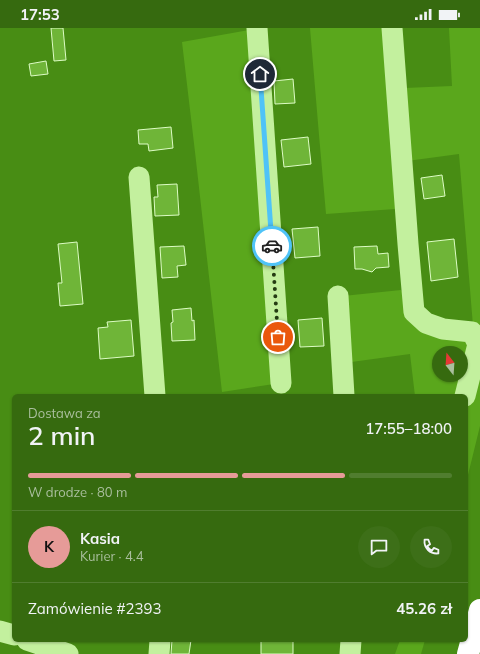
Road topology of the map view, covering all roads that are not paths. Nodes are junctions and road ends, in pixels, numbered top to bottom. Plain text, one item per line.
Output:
1 (257, 28) edge
2 (392, 28) edge
3 (139, 176) dead end
4 (338, 296) dead end
5 (281, 383) dead end
6 (155, 394) edge
7 (344, 394) edge
8 (466, 394) edge
9 (480, 610) edge
10 (0, 631) edge
11 (12, 634) edge
12 (33, 642) edge
13 (160, 642) edge
14 (351, 642) edge
15 (68, 654) edge
16 (159, 654) edge
17 (350, 654) edge
18 (468, 654) edge

1 - 5 street
2 - 8 street
3 - 6 street
4 - 7 street
9 - 18 highway
10 - 11 street
12 - 15 street
13 - 16 street
14 - 17 street

